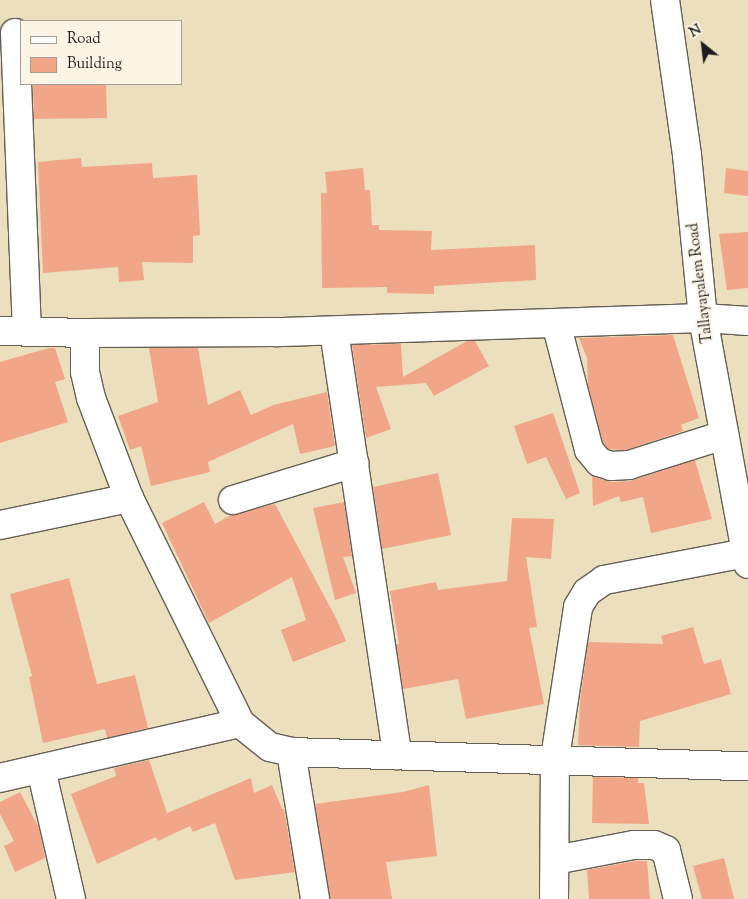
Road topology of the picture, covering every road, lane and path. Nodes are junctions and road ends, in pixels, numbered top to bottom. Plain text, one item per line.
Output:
1 (665, 0) edge
2 (15, 33) dead end
3 (703, 318) junction
4 (748, 321) edge
5 (556, 324) junction
6 (0, 331) edge
7 (334, 331) junction
8 (27, 332) junction
9 (85, 332) junction
10 (724, 435) junction
11 (354, 463) junction
12 (129, 498) junction
13 (233, 500) dead end
14 (0, 526) edge
15 (747, 558) edge
16 (240, 723) junction
17 (291, 752) junction
18 (397, 755) junction
19 (555, 758) junction
20 (748, 766) edge
21 (41, 769) junction
22 (0, 778) edge
23 (555, 860) junction
24 (71, 899) edge
25 (316, 899) edge
26 (554, 899) edge
27 (678, 899) edge

1 - 3 street, Tallayapalem Road
2 - 8 street
3 - 4 street
3 - 5 street
3 - 10 street, Tallayapalem Road
5 - 7 street
5 - 10 street
6 - 8 street
7 - 9 street
7 - 11 street
8 - 9 street
9 - 12 street
10 - 15 street, Tallayapalem Road
11 - 13 street
11 - 18 street
12 - 14 street
12 - 16 street
15 - 19 street
16 - 17 street
16 - 21 street
17 - 18 street
17 - 25 street
18 - 19 street
19 - 20 street
19 - 23 street
21 - 22 street
21 - 24 street
23 - 26 street
23 - 27 street

